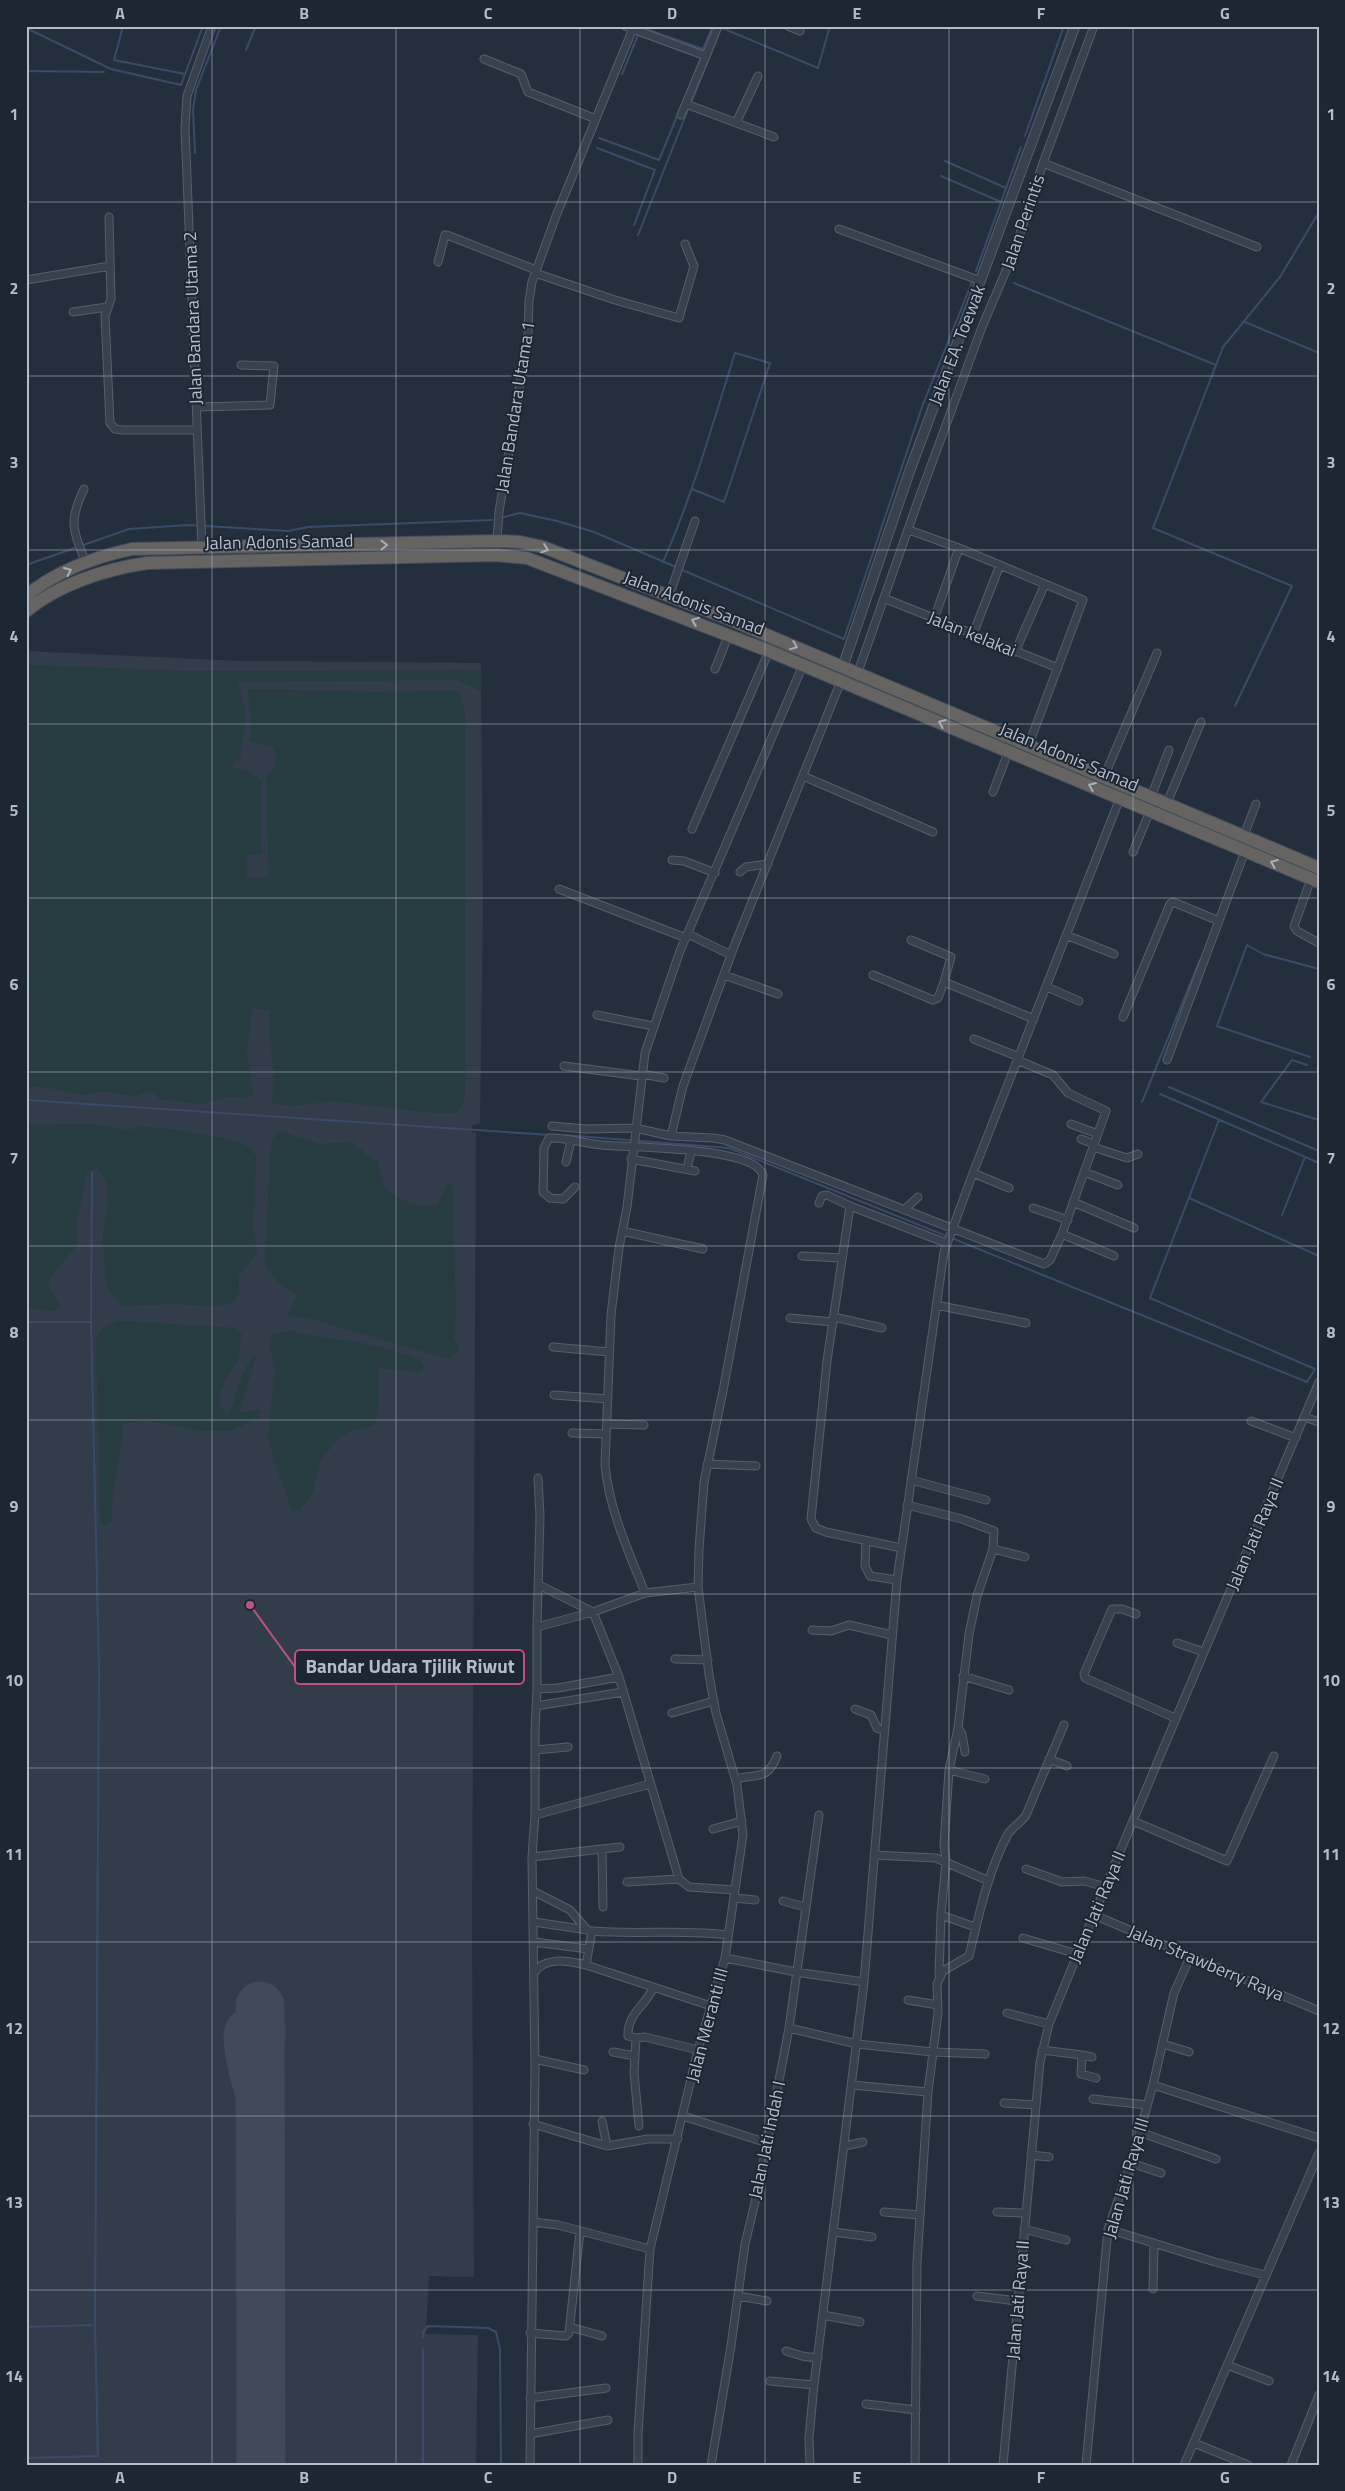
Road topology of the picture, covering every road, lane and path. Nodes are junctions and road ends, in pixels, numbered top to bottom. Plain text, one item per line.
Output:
1 (212, 26) edge
2 (625, 26) edge
3 (718, 26) edge
4 (788, 26) edge
5 (1075, 26) edge
6 (1094, 26) edge
7 (633, 28) edge
8 (800, 31) dead end
9 (706, 56) junction
10 (484, 59) dead end
11 (758, 76) dead end
12 (686, 104) junction
13 (681, 116) dead end
14 (596, 119) junction
15 (736, 123) junction
16 (774, 136) dead end
17 (1043, 163) junction
18 (109, 217) dead end
19 (839, 229) dead end
20 (684, 244) dead end
21 (1257, 247) dead end
22 (438, 262) dead end
23 (110, 266) junction
24 (535, 272) junction
25 (26, 280) edge
26 (981, 281) junction
27 (107, 308) junction
28 (73, 312) dead end
29 (241, 365) dead end
30 (197, 407) junction
31 (196, 430) junction
32 (84, 488) dead end
33 (695, 520) dead end
34 (909, 530) junction
35 (497, 542) junction
36 (202, 547) junction
37 (223, 548) junction
38 (959, 548) junction
39 (224, 561) junction
40 (86, 563) junction
41 (1000, 565) junction
42 (1045, 584) junction
43 (26, 596) edge
44 (669, 596) junction
45 (886, 599) junction
46 (26, 611) edge
47 (934, 619) junction
48 (754, 630) junction
49 (729, 634) junction
50 (974, 634) junction
51 (748, 642) junction
52 (769, 651) junction
53 (1015, 652) junction
54 (1157, 653) dead end
55 (803, 665) junction
56 (843, 666) junction
57 (1058, 668) junction
58 (715, 669) dead end
59 (858, 672) junction
60 (841, 681) junction
61 (1201, 722) dead end
62 (1030, 740) junction
63 (1009, 750) junction
64 (1169, 750) dead end
65 (1106, 772) junction
66 (804, 776) junction
67 (993, 792) dead end
68 (1151, 797) junction
69 (1120, 798) junction
70 (1169, 798) junction
71 (1256, 806) dead end
72 (1150, 811) junction
73 (692, 829) dead end
74 (934, 832) dead end
75 (1244, 835) junction
76 (1245, 851) junction
77 (1132, 852) dead end
78 (672, 860) dead end
79 (768, 864) junction
80 (1319, 868) edge
81 (740, 872) dead end
82 (715, 873) junction
83 (1315, 881) edge
84 (559, 889) dead end
85 (1219, 921) junction
86 (1066, 935) junction
87 (687, 936) junction
88 (911, 940) dead end
89 (1319, 942) edge
90 (1114, 954) dead end
91 (731, 955) junction
92 (724, 975) junction
93 (873, 975) dead end
94 (944, 982) junction
95 (1047, 987) junction
96 (778, 994) dead end
97 (1079, 1001) dead end
98 (597, 1015) dead end
99 (1123, 1017) dead end
100 (1034, 1019) junction
101 (652, 1026) junction
102 (974, 1039) dead end
103 (1018, 1059) junction
104 (1167, 1060) dead end
105 (564, 1066) dead end
106 (641, 1075) junction
107 (664, 1078) dead end
108 (1071, 1124) dead end
109 (552, 1126) dead end
110 (1098, 1134) junction
111 (671, 1136) junction
112 (634, 1139) junction
113 (1081, 1139) dead end
114 (570, 1141) junction
115 (1094, 1146) junction
116 (691, 1151) junction
117 (1138, 1154) dead end
118 (631, 1159) junction
119 (566, 1162) dead end
120 (687, 1169) junction
121 (695, 1171) dead end
122 (1084, 1172) junction
123 (973, 1173) junction
124 (1118, 1186) dead end
125 (575, 1187) dead end
126 (1009, 1188) dead end
127 (918, 1197) dead end
128 (1073, 1202) junction
129 (819, 1203) dead end
130 (850, 1206) junction
131 (1033, 1208) dead end
132 (904, 1210) junction
133 (1068, 1220) junction
134 (1134, 1228) dead end
135 (622, 1231) junction
136 (1062, 1234) junction
137 (949, 1236) junction
138 (703, 1249) dead end
139 (802, 1256) dead end
140 (1114, 1256) dead end
141 (842, 1258) junction
142 (936, 1305) junction
143 (790, 1318) dead end
144 (834, 1319) junction
145 (1026, 1323) dead end
146 (882, 1328) dead end
147 (553, 1347) dead end
148 (609, 1352) junction
149 (1319, 1382) edge
150 (554, 1395) dead end
151 (608, 1399) junction
152 (1304, 1417) junction
153 (1251, 1421) dead end
154 (1319, 1422) edge
155 (607, 1424) junction
156 (644, 1425) dead end
157 (572, 1433) dead end
158 (606, 1434) junction
159 (1296, 1438) junction
160 (707, 1464) junction
161 (756, 1466) dead end
162 (538, 1478) dead end
163 (911, 1480) junction
164 (986, 1500) dead end
165 (907, 1505) junction
166 (866, 1541) junction
167 (902, 1548) junction
168 (993, 1549) junction
169 (1025, 1557) dead end
170 (897, 1580) junction
171 (538, 1585) junction
172 (698, 1587) junction
173 (645, 1593) junction
174 (593, 1612) junction
175 (1136, 1614) dead end
176 (537, 1626) junction
177 (812, 1630) dead end
178 (892, 1636) junction
179 (1177, 1643) dead end
180 (1204, 1652) junction
181 (675, 1659) dead end
182 (708, 1660) junction
183 (963, 1676) junction
184 (620, 1677) junction
185 (537, 1689) junction
186 (1009, 1690) dead end
187 (623, 1692) junction
188 (714, 1701) junction
189 (536, 1706) junction
190 (854, 1709) dead end
191 (672, 1713) dead end
192 (1175, 1718) junction
193 (1064, 1725) dead end
194 (958, 1728) junction
195 (885, 1730) junction
196 (568, 1746) dead end
197 (534, 1750) junction
198 (965, 1752) dead end
199 (777, 1756) dead end
200 (1274, 1756) dead end
201 (1049, 1759) junction
202 (1067, 1766) dead end
203 (949, 1770) junction
204 (736, 1779) junction
205 (985, 1779) dead end
206 (650, 1784) junction
207 (536, 1815) junction
208 (818, 1815) dead end
209 (1133, 1820) junction
210 (742, 1821) junction
211 (713, 1829) dead end
212 (620, 1847) dead end
213 (602, 1849) junction
214 (874, 1855) junction
215 (532, 1857) junction
216 (946, 1861) junction
217 (1026, 1869) dead end
218 (679, 1879) junction
219 (989, 1881) junction
220 (626, 1882) dead end
221 (1106, 1887) junction
222 (735, 1890) junction
223 (532, 1891) junction
224 (734, 1898) junction
225 (755, 1900) dead end
226 (783, 1902) dead end
227 (603, 1907) dead end
228 (805, 1907) junction
229 (941, 1915) junction
230 (1094, 1915) junction
231 (534, 1922) junction
232 (976, 1927) junction
233 (589, 1930) junction
234 (727, 1935) junction
235 (1023, 1938) dead end
236 (534, 1942) junction
237 (588, 1949) junction
238 (1078, 1954) junction
239 (1190, 1957) junction
240 (725, 1958) junction
241 (586, 1965) junction
242 (796, 1972) junction
243 (534, 1974) junction
244 (939, 1975) junction
245 (864, 1982) junction
246 (653, 1988) junction
247 (908, 2000) dead end
248 (938, 2005) junction
249 (711, 2006) junction
250 (1319, 2011) edge
251 (1007, 2013) dead end
252 (1049, 2024) junction
253 (789, 2028) junction
254 (636, 2038) junction
255 (857, 2044) junction
256 (1164, 2044) junction
257 (698, 2050) junction
258 (1042, 2050) junction
259 (613, 2052) dead end
260 (934, 2052) junction
261 (1189, 2052) dead end
262 (985, 2054) dead end
263 (1082, 2055) junction
264 (635, 2056) junction
265 (1092, 2057) dead end
266 (534, 2059) junction
267 (584, 2070) dead end
268 (1096, 2078) dead end
269 (852, 2085) junction
270 (1153, 2085) junction
271 (928, 2092) junction
272 (1093, 2099) dead end
273 (1004, 2103) dead end
274 (1036, 2105) junction
275 (1148, 2105) junction
276 (683, 2116) junction
277 (602, 2122) dead end
278 (533, 2124) junction
279 (639, 2126) dead end
280 (1139, 2132) junction
281 (678, 2138) junction
282 (1319, 2138) edge
283 (863, 2142) dead end
284 (767, 2143) junction
285 (607, 2146) junction
286 (845, 2146) junction
287 (1319, 2153) edge
288 (1031, 2155) junction
289 (1049, 2157) dead end
290 (1216, 2160) dead end
291 (1131, 2163) junction
292 (1162, 2173) dead end
293 (884, 2212) dead end
294 (997, 2212) dead end
295 (1025, 2213) junction
296 (920, 2215) junction
297 (533, 2222) junction
298 (1024, 2228) junction
299 (1108, 2229) junction
300 (580, 2231) junction
301 (834, 2232) junction
302 (872, 2237) dead end
303 (1066, 2240) dead end
304 (1154, 2243) junction
305 (650, 2249) junction
306 (1265, 2275) junction
307 (1153, 2289) dead end
308 (738, 2296) junction
309 (978, 2296) dead end
310 (767, 2301) dead end
311 (1017, 2302) junction
312 (824, 2315) junction
313 (860, 2322) dead end
314 (570, 2327) junction
315 (530, 2333) junction
316 (602, 2336) dead end
317 (786, 2350) dead end
318 (818, 2358) junction
319 (1226, 2368) junction
320 (770, 2381) dead end
321 (1269, 2381) dead end
322 (814, 2385) junction
323 (606, 2388) dead end
324 (1319, 2395) edge
325 (530, 2398) junction
326 (866, 2404) dead end
327 (916, 2410) junction
328 (608, 2420) dead end
329 (530, 2434) junction
330 (1194, 2443) junction
331 (530, 2465) edge
332 (638, 2465) edge
333 (711, 2465) edge
334 (810, 2465) edge
335 (915, 2465) edge
336 (1003, 2465) edge
337 (1086, 2465) edge
338 (1184, 2465) edge
339 (1248, 2465) edge
340 (1291, 2465) edge

1 - 30 street, Jalan Bandara Utama 2
2 - 7 street
3 - 9 street
4 - 8 street
5 - 26 street, Jalan EA. Toewak
6 - 17 street, Jalan Perintis
7 - 9 street
7 - 14 street, Jalan Bandara Utama 1
9 - 12 street
10 - 14 street
11 - 15 street
12 - 13 street
12 - 15 street
14 - 24 street, Jalan Bandara Utama 1
15 - 16 street
17 - 21 street
17 - 34 street, Jalan Perintis
18 - 23 street
19 - 26 street
20 - 24 street
22 - 24 street
23 - 25 street
23 - 27 street
24 - 35 street, Jalan Bandara Utama 1
26 - 56 street, Jalan EA. Toewak
27 - 28 street
27 - 31 street
29 - 30 street
30 - 31 street, Jalan Bandara Utama 2
31 - 36 street, Jalan Bandara Utama 2
32 - 40 street
33 - 44 street
34 - 38 street
34 - 45 street, Jalan Perintis
37 -> 35 highway
35 -> 44 highway
36 - 37 highway
36 - 40 highway
37 - 39 highway
38 - 41 street
38 - 47 street
39 - 46 highway, Jalan Adonis Samad
49 -> 39 highway, Jalan Adonis Samad
43 -> 40 highway
41 - 42 street
41 - 50 street
42 - 53 street
42 - 57 street
44 - 48 highway
45 - 47 street, Jalan kelakai
45 - 59 street, Jalan Perintis
47 - 50 street, Jalan kelakai
48 - 51 highway
48 -> 56 highway
49 - 51 highway, Jalan Adonis Samad
49 - 58 street
50 - 53 street, Jalan kelakai
51 - 52 highway, Jalan Adonis Samad
52 - 55 highway, Jalan Adonis Samad
52 - 73 street
53 - 57 street, Jalan kelakai
54 - 65 street
55 - 60 highway, Jalan Adonis Samad
55 - 82 street
56 - 59 highway
57 - 62 street
59 - 62 highway
63 -> 60 highway, Jalan Adonis Samad
60 - 66 street
61 - 70 street
62 - 65 highway
63 - 67 street
69 -> 63 highway, Jalan Adonis Samad
64 - 68 street
65 - 68 highway
66 - 74 street
66 - 79 street
68 - 70 highway
69 - 72 highway, Jalan Adonis Samad
69 - 86 street
70 - 75 highway
71 - 75 street
72 - 76 highway, Jalan Adonis Samad
72 - 77 street
75 - 80 highway
83 -> 76 highway, Jalan Adonis Samad
76 - 85 street
78 - 82 street
79 - 81 street
79 - 91 street
82 - 87 street
83 - 89 street
84 - 87 street
85 - 99 street
85 - 104 street
86 - 90 street
86 - 95 street
87 - 91 street
87 - 101 street
88 - 94 street
91 - 92 street
92 - 96 street
92 - 111 street
93 - 94 street
94 - 100 street
95 - 97 street
95 - 100 street
98 - 101 street
100 - 103 street
101 - 106 street
102 - 103 street
103 - 110 street
103 - 123 street
105 - 106 street
106 - 107 street
106 - 112 street
108 - 110 street
109 - 112 street
110 - 115 street
111 - 112 street
111 - 132 street
112 - 114 street
112 - 116 street, Jalan Meranti III
112 - 118 street
113 - 115 street
114 - 119 street
114 - 125 street
115 - 117 street
115 - 122 street
116 - 120 street
116 - 160 street, Jalan Meranti III
118 - 120 street
118 - 135 street
120 - 121 street
122 - 124 street
122 - 128 street
123 - 126 street
123 - 137 street
127 - 132 street
128 - 133 street
128 - 134 street
129 - 130 street
130 - 137 street
130 - 141 street
131 - 133 street
132 - 137 street
133 - 136 street
135 - 138 street
135 - 148 street
136 - 137 street
136 - 140 street
137 - 142 street
139 - 141 street
141 - 144 street
142 - 145 street
142 - 163 street
143 - 144 street
144 - 146 street
144 - 166 street
147 - 148 street
148 - 151 street
149 - 152 street, Jalan Jati Raya II
150 - 151 street
151 - 155 street
152 - 154 street
152 - 159 street, Jalan Jati Raya II
153 - 159 street
155 - 156 street
155 - 158 street
157 - 158 street
158 - 173 street
159 - 180 street, Jalan Jati Raya II
160 - 161 street
160 - 172 street, Jalan Meranti III
162 - 171 street
163 - 164 street
163 - 165 street
165 - 167 street
165 - 168 street
166 - 167 street
166 - 170 street
167 - 170 street
168 - 169 street
168 - 183 street
170 - 178 street
171 - 174 street
171 - 176 street
172 - 173 street
172 - 182 street, Jalan Meranti III
173 - 174 street
174 - 176 street
174 - 184 street
175 - 192 street
176 - 185 street
177 - 178 street
178 - 195 street
179 - 180 street
180 - 192 street, Jalan Jati Raya II
181 - 182 street
182 - 188 street, Jalan Meranti III
183 - 186 street
183 - 194 street
184 - 185 street
184 - 187 street
185 - 189 street
187 - 189 street
187 - 206 street
188 - 191 street
188 - 204 street, Jalan Meranti III
189 - 197 street
190 - 195 street
192 - 209 street, Jalan Jati Raya II
193 - 201 street
194 - 198 street
194 - 203 street
195 - 214 street
196 - 197 street
197 - 207 street
199 - 204 street
200 - 209 street
201 - 202 street
201 - 219 street
203 - 205 street
203 - 216 street
204 - 210 street, Jalan Meranti III
206 - 207 street
206 - 218 street
207 - 215 street
208 - 228 street, Jalan Jati Indah I
209 - 221 street, Jalan Jati Raya II
210 - 211 street
210 - 222 street, Jalan Meranti III
212 - 213 street
213 - 215 street
213 - 227 street
214 - 216 street
214 - 245 street
215 - 223 street
216 - 219 street
216 - 229 street
217 - 221 street
218 - 220 street
218 - 222 street
219 - 232 street
221 - 230 street, Jalan Jati Raya II
222 - 224 street, Jalan Meranti III
223 - 231 street
223 - 233 street
224 - 225 street
224 - 234 street, Jalan Meranti III
226 - 228 street
228 - 242 street, Jalan Jati Indah I
229 - 232 street
229 - 244 street
230 - 238 street, Jalan Jati Raya II
230 - 239 street, Jalan Strawberry Raya
231 - 233 street
231 - 236 street
232 - 244 street
233 - 234 street
233 - 237 street
234 - 240 street, Jalan Meranti III
235 - 238 street
236 - 237 street
236 - 243 street
237 - 241 street
238 - 252 street, Jalan Jati Raya II
239 - 250 street, Jalan Strawberry Raya
239 - 256 street, Jalan Jati Raya III
240 - 242 street
240 - 249 street, Jalan Meranti III
241 - 243 street
241 - 246 street
242 - 245 street
242 - 253 street, Jalan Jati Indah I
243 - 266 street
244 - 248 street
245 - 255 street
246 - 249 street
246 - 254 street
247 - 248 street
248 - 260 street
249 - 257 street, Jalan Meranti III
251 - 252 street
252 - 258 street, Jalan Jati Raya II
253 - 255 street
253 - 284 street, Jalan Jati Indah I
254 - 257 street
254 - 264 street
255 - 260 street
255 - 269 street
256 - 261 street
256 - 270 street, Jalan Jati Raya III
257 - 276 street, Jalan Meranti III
258 - 263 street
258 - 274 street, Jalan Jati Raya II
259 - 264 street
260 - 262 street
260 - 271 street
263 - 265 street
263 - 268 street
264 - 279 street
266 - 267 street
266 - 278 street
269 - 271 street
269 - 286 street
270 - 275 street, Jalan Jati Raya III
270 - 282 street
271 - 296 street
272 - 275 street
273 - 274 street
274 - 288 street, Jalan Jati Raya II
275 - 280 street, Jalan Jati Raya III
276 - 281 street, Jalan Meranti III
276 - 284 street
277 - 285 street
278 - 285 street
278 - 297 street
280 - 290 street
280 - 291 street, Jalan Jati Raya III
281 - 285 street
281 - 305 street, Jalan Meranti III
283 - 286 street
284 - 308 street, Jalan Jati Indah I
286 - 301 street
287 - 306 street
288 - 289 street
288 - 295 street, Jalan Jati Raya II
291 - 292 street
291 - 299 street, Jalan Jati Raya III
293 - 296 street
294 - 295 street
295 - 298 street, Jalan Jati Raya II
296 - 327 street
297 - 300 street
297 - 315 street
298 - 303 street
298 - 311 street, Jalan Jati Raya II
299 - 304 street
299 - 337 street, Jalan Jati Raya III
300 - 305 street
300 - 314 street
301 - 302 street
301 - 312 street
304 - 306 street
304 - 307 street
305 - 332 street, Jalan Meranti III
306 - 319 street
308 - 310 street
308 - 333 street, Jalan Jati Indah I
309 - 311 street
311 - 336 street, Jalan Jati Raya II
312 - 313 street
312 - 318 street
314 - 315 street
314 - 316 street
315 - 325 street
317 - 318 street
318 - 322 street
319 - 321 street
319 - 330 street
320 - 322 street
322 - 334 street
323 - 325 street
324 - 340 street
325 - 329 street
326 - 327 street
327 - 335 street
328 - 329 street
329 - 331 street
330 - 338 street
330 - 339 street

